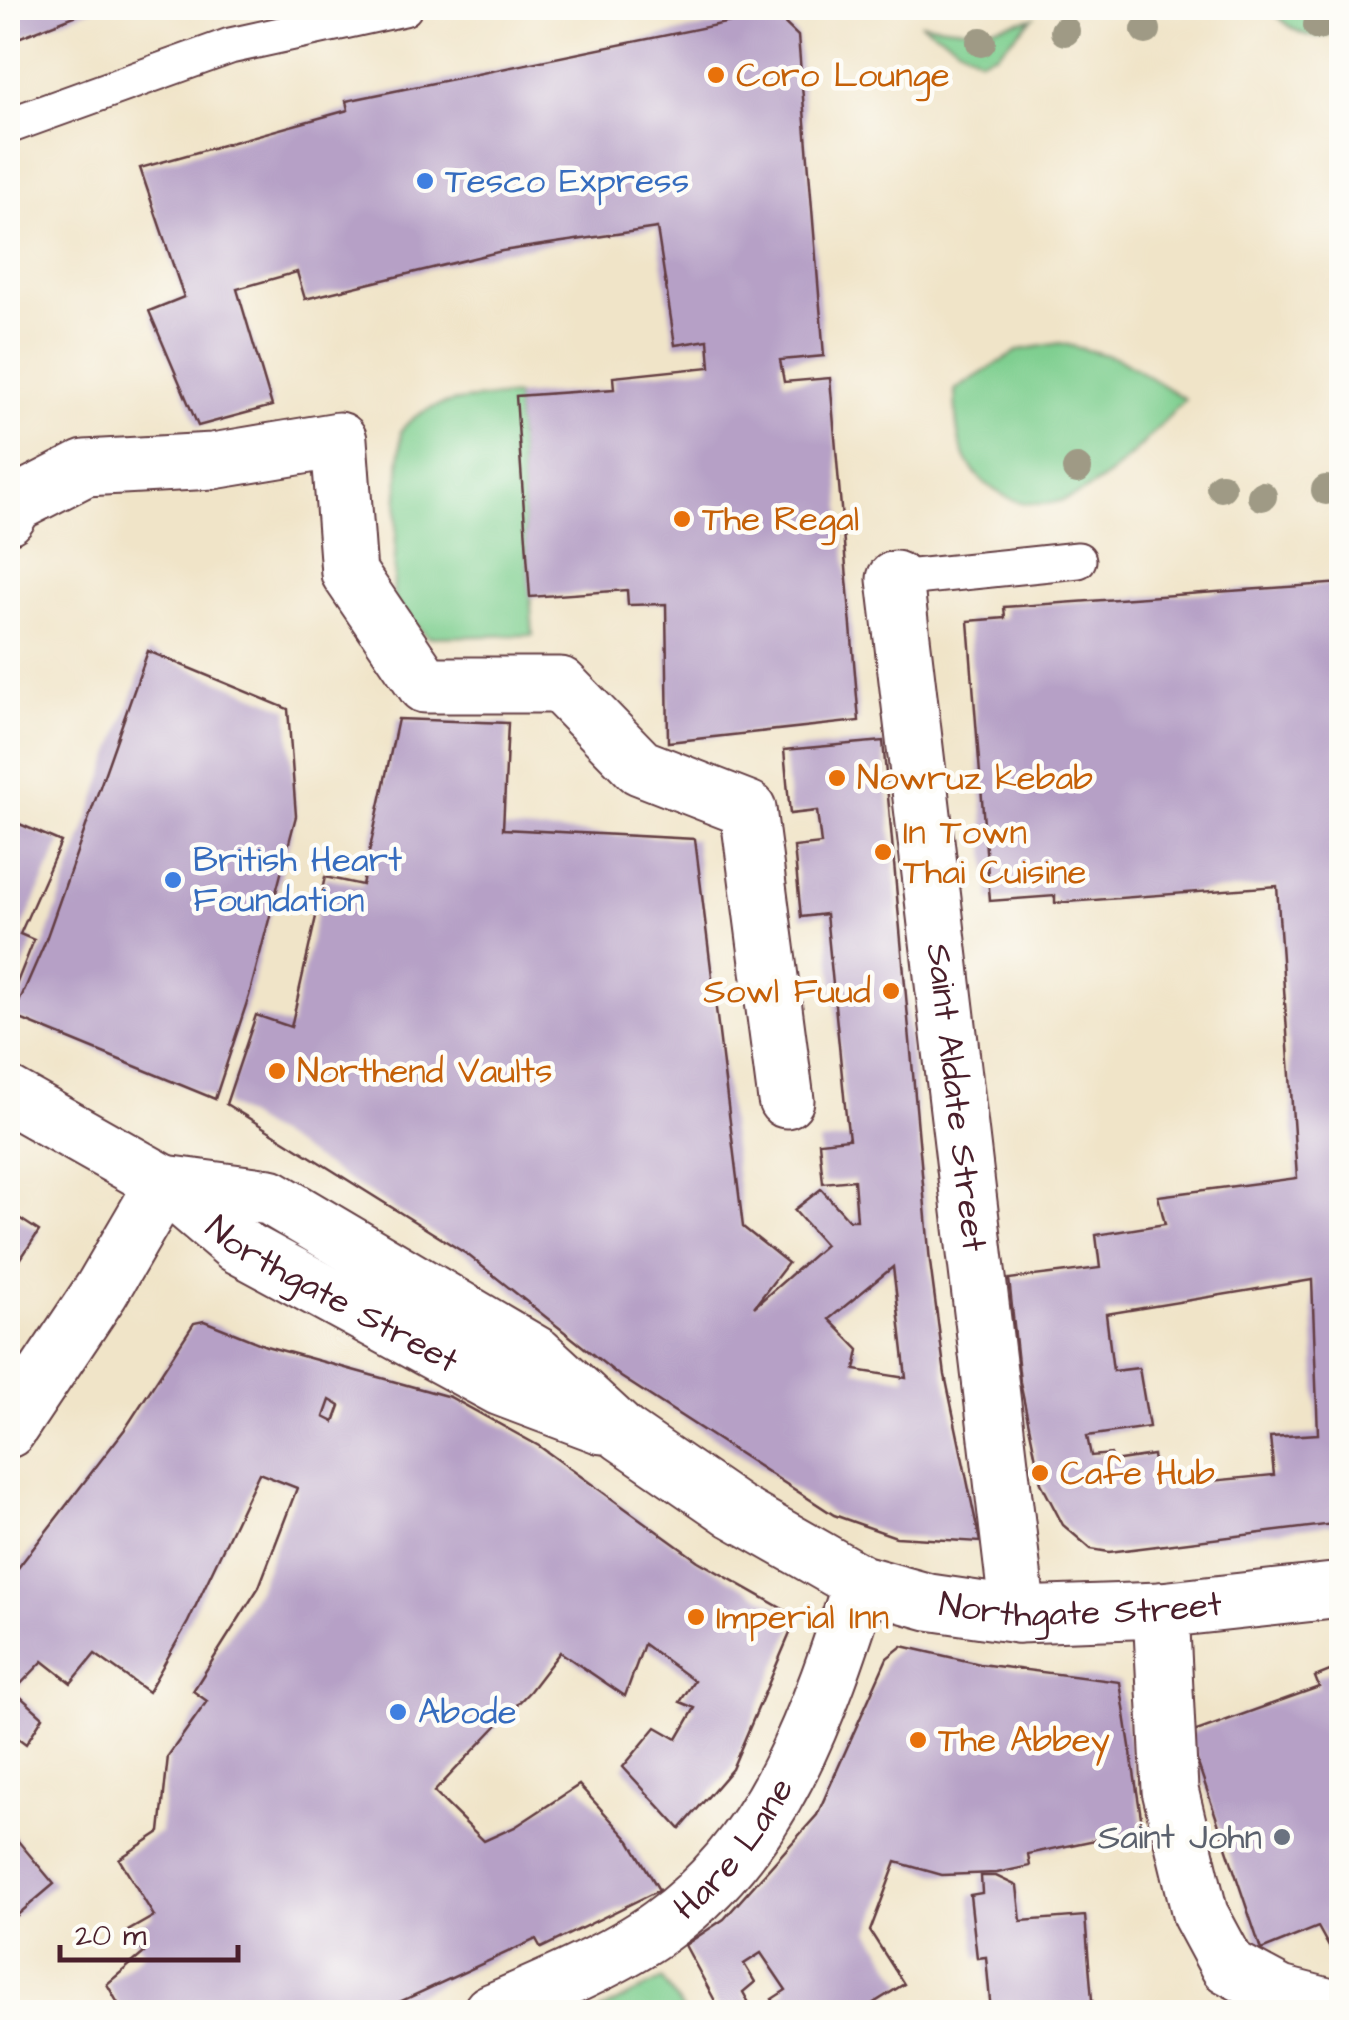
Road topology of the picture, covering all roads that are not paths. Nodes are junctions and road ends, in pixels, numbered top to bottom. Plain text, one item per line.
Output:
1 (404, 8) edge
2 (8, 126) edge
3 (10, 506) edge
4 (1078, 560) dead end
5 (895, 579) joint
6 (8, 1095) edge
7 (786, 1100) dead end
8 (164, 1183) junction
9 (8, 1430) edge
10 (861, 1583) junction
11 (1342, 1590) edge
12 (1162, 1610) junction
13 (1018, 1615) junction
14 (1342, 2010) edge
15 (491, 2012) edge

1 - 2 lane
3 - 7 street
4 - 5 lane
5 - 13 street, Saint Aldate Street
6 - 8 street, Northgate Street
8 - 9 street
8 - 10 street, Northgate Street
10 - 13 street, Northgate Street
10 - 15 street, Hare Lane
11 - 12 street, Northgate Street
12 - 13 street, Northgate Street
12 - 14 street

